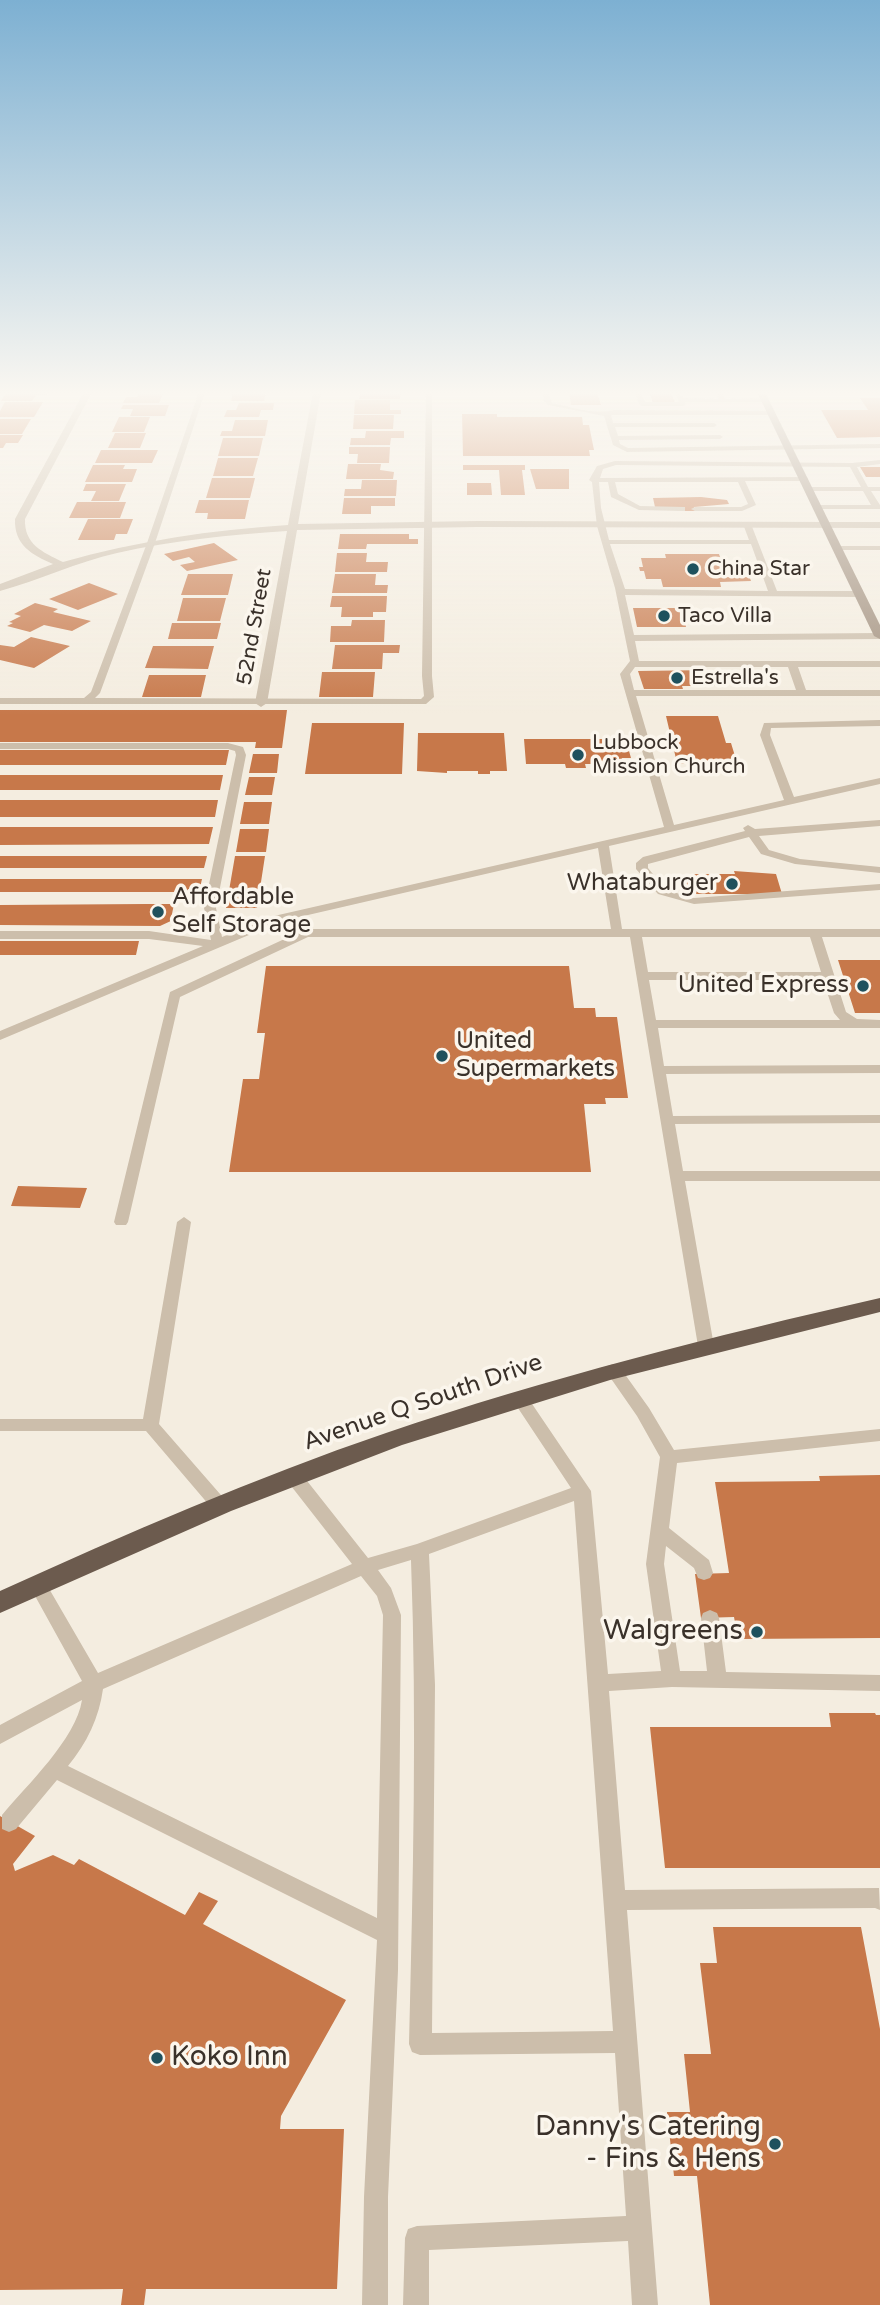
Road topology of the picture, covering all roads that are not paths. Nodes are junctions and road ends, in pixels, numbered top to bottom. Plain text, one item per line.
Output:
1 (30, 500) edge
2 (166, 500) edge
3 (298, 500) edge
4 (429, 500) edge
5 (597, 500) edge
6 (623, 500) edge
7 (750, 500) edge
8 (813, 500) edge
9 (817, 507) junction
10 (878, 507) edge
11 (682, 509) dead end
12 (695, 509) dead end
13 (602, 524) junction
14 (747, 524) junction
15 (429, 525) junction
16 (826, 525) junction
17 (880, 525) edge
18 (293, 526) junction
19 (607, 542) junction
20 (754, 542) junction
21 (151, 543) junction
22 (837, 548) junction
23 (880, 548) edge
24 (60, 564) junction
25 (0, 588) edge
26 (619, 588) junction
27 (774, 594) junction
28 (859, 594) junction
29 (880, 636) edge
30 (630, 638) junction
31 (632, 664) junction
32 (792, 664) junction
33 (880, 664) edge
34 (630, 693) junction
35 (802, 693) junction
36 (880, 694) edge
37 (0, 701) edge
38 (87, 701) junction
39 (261, 703) junction
40 (880, 723) edge
41 (0, 746) edge
42 (880, 781) edge
43 (790, 801) junction
44 (738, 813) junction
45 (880, 823) edge
46 (670, 829) junction
47 (751, 833) junction
48 (603, 844) junction
49 (880, 870) edge
50 (880, 887) edge
51 (617, 933) junction
52 (635, 933) junction
53 (815, 933) junction
54 (880, 933) edge
55 (0, 935) edge
56 (218, 944) junction
57 (643, 976) junction
58 (828, 976) junction
59 (651, 1024) junction
60 (856, 1024) junction
61 (880, 1024) edge
62 (0, 1035) edge
63 (880, 1069) edge
64 (659, 1070) junction
65 (880, 1119) edge
66 (667, 1120) junction
67 (677, 1176) junction
68 (880, 1176) edge
69 (121, 1222) dead end
70 (184, 1222) dead end
71 (880, 1305) edge
72 (706, 1346) junction
73 (613, 1370) junction
74 (520, 1399) junction
75 (0, 1425) edge
76 (150, 1426) junction
77 (880, 1435) edge
78 (669, 1457) junction
79 (294, 1477) junction
80 (582, 1491) junction
81 (221, 1507) junction
82 (659, 1530) junction
83 (420, 1550) junction
84 (364, 1567) junction
85 (704, 1573) dead end
86 (38, 1585) junction
87 (0, 1603) edge
88 (710, 1618) dead end
89 (672, 1679) junction
90 (718, 1680) junction
91 (599, 1683) junction
92 (880, 1683) edge
93 (94, 1684) junction
94 (0, 1735) edge
95 (53, 1768) junction
96 (9, 1822) dead end
97 (615, 1900) junction
98 (880, 1900) edge
99 (387, 1934) junction
100 (626, 2042) junction
101 (640, 2228) junction
102 (375, 2305) edge
103 (416, 2305) edge
104 (645, 2305) edge

1 - 24 street
2 - 21 lane
3 - 18 street, 52nd Street
4 - 15 lane
5 - 13 lane
6 - 11 lane
7 - 12 lane
8 - 9 main road
9 - 10 lane
9 - 16 main road
13 - 14 street
13 - 15 street
13 - 19 lane
14 - 16 street
14 - 20 lane
15 - 18 street
15 - 39 lane
16 - 17 street
16 - 22 main road
18 - 21 street
18 - 39 street, 52nd Street
19 - 20 lane
19 - 26 lane
20 - 27 lane
21 - 24 street
21 - 38 lane
22 - 23 lane
22 - 28 main road
24 - 25 street
26 - 27 lane
26 - 30 lane
27 - 28 lane
28 - 29 main road
29 - 30 lane
30 - 31 lane
31 - 32 lane
31 - 34 lane
32 - 33 lane
32 - 35 lane
34 - 35 lane
34 - 46 lane
35 - 36 lane
37 - 38 lane
38 - 39 lane
40 - 43 lane
41 - 56 lane
42 - 43 lane
43 - 44 lane
44 - 46 lane
44 - 47 lane
45 - 47 lane
46 - 48 lane
47 - 49 lane
47 - 50 lane
48 - 51 lane
48 - 56 lane
51 - 52 lane
51 - 69 lane
52 - 53 lane
52 - 57 lane
53 - 54 lane
53 - 58 lane
55 - 56 lane
56 - 62 lane
57 - 58 lane
57 - 59 lane
58 - 60 lane
59 - 60 lane
59 - 64 lane
60 - 61 lane
63 - 64 lane
64 - 66 lane
65 - 66 lane
66 - 67 lane
67 - 68 lane
67 - 72 lane
70 - 76 lane
71 - 72 highway, Avenue Q South Drive
72 - 73 highway, Avenue Q South Drive
73 - 74 highway, Avenue Q South Drive
73 - 78 lane
74 - 79 highway, Avenue Q South Drive
74 - 80 lane
75 - 76 lane
76 - 81 lane
77 - 78 lane
78 - 82 lane
79 - 81 highway, Avenue Q South Drive
79 - 84 lane
80 - 83 lane
80 - 91 lane
81 - 86 highway, Avenue Q South Drive
82 - 85 lane
82 - 89 lane
83 - 84 lane
83 - 100 lane
84 - 93 lane
84 - 99 lane
86 - 87 highway, Avenue Q South Drive
86 - 93 lane
88 - 90 lane
89 - 90 lane
89 - 91 lane
90 - 92 lane
91 - 97 lane
93 - 94 lane
93 - 95 lane
95 - 96 lane
95 - 99 lane
97 - 98 lane
97 - 100 lane
99 - 102 lane
100 - 101 lane
101 - 103 lane
101 - 104 lane

